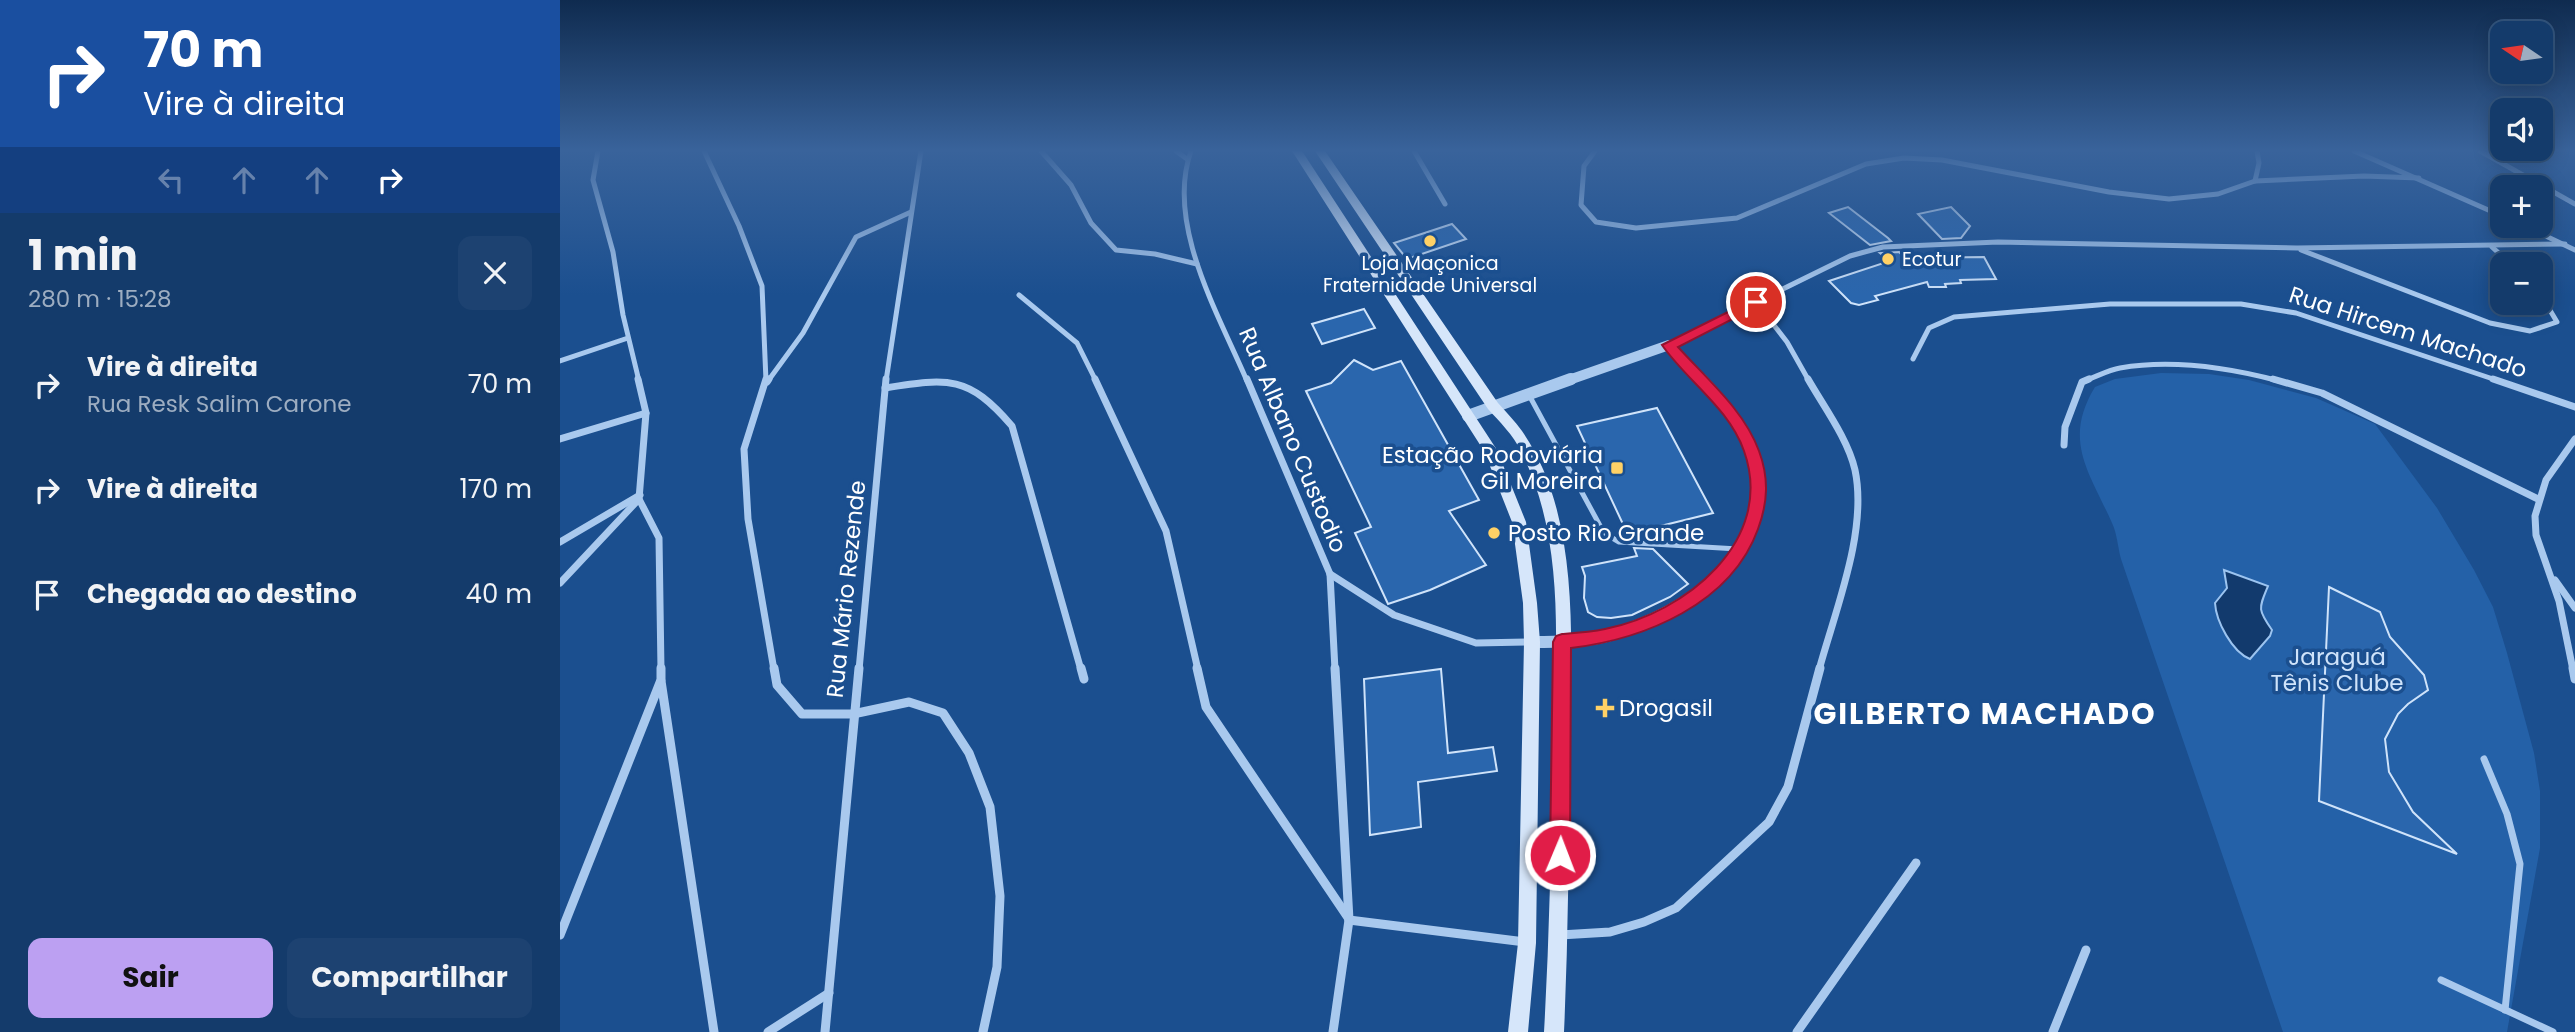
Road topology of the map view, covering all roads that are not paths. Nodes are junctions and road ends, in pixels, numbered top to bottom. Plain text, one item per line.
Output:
1 (598, 199) edge
2 (726, 199) edge
3 (914, 199) edge
4 (1079, 199) edge
5 (1184, 199) edge
6 (1328, 199) edge
7 (1353, 199) edge
8 (1442, 199) edge
9 (1581, 199) edge
10 (1782, 199) edge
11 (2465, 199) edge
12 (1445, 204) dead end
13 (2490, 211) edge
14 (912, 212) junction
15 (2552, 238) edge
16 (2565, 244) junction
17 (2492, 247) junction
18 (2297, 248) junction
19 (2575, 250) edge
20 (2498, 252) edge
21 (1197, 264) junction
22 (1019, 295) dead end
23 (1756, 302) junction
24 (2553, 315) edge
25 (628, 338) junction
26 (1669, 345) junction
27 (1913, 359) dead end
28 (560, 361) edge
29 (766, 382) junction
30 (885, 388) junction
31 (1530, 395) junction
32 (1493, 406) junction
33 (2575, 407) edge
34 (646, 413) junction
35 (1468, 416) junction
36 (560, 439) edge
37 (2575, 439) edge
38 (2064, 445) dead end
39 (640, 497) junction
40 (2538, 499) junction
41 (560, 542) edge
42 (1742, 549) junction
43 (1330, 574) junction
44 (2551, 574) junction
45 (560, 583) edge
46 (2575, 608) edge
47 (1532, 642) junction
48 (1562, 642) junction
49 (1084, 679) dead end
50 (2575, 679) edge
51 (661, 680) junction
52 (853, 714) junction
53 (2484, 759) dead end
54 (1916, 863) dead end
55 (1349, 920) junction
56 (560, 935) edge
57 (1559, 935) junction
58 (1527, 943) junction
59 (2086, 950) dead end
60 (2441, 980) dead end
61 (829, 993) junction
62 (2505, 1010) junction
63 (714, 1032) edge
64 (768, 1032) edge
65 (825, 1032) edge
66 (983, 1032) edge
67 (1333, 1032) edge
68 (1518, 1032) edge
69 (1554, 1032) edge
70 (1797, 1032) edge
71 (2053, 1032) edge
72 (2553, 1032) edge

1 - 25 street
2 - 29 street
3 - 14 street, Rua Mário Rezende
4 - 21 street
5 - 21 street, Rua Albano Custodio
6 - 35 main road
7 - 32 main road
8 - 12 street
9 - 10 street
11 - 13 street
14 - 29 street
14 - 30 street, Rua Mário Rezende
15 - 16 street
16 - 17 street
16 - 19 street
17 - 18 street
17 - 20 street
18 - 23 street
18 - 24 street
21 - 43 street, Rua Albano Custodio
22 - 55 street
23 - 26 street
23 - 57 street
25 - 28 street
25 - 34 street
26 - 31 street
26 - 42 street
27 - 33 street, Rua Hircem Machado
29 - 52 street
30 - 49 street
30 - 52 street, Rua Mário Rezende
31 - 32 street
31 - 42 lane
32 - 35 street
32 - 48 main road
34 - 36 street
34 - 39 street
35 - 47 main road
37 - 40 street
38 - 40 street
39 - 41 street
39 - 45 street
39 - 51 street
40 - 44 street
42 - 48 street
43 - 47 street
43 - 55 street, Rua Albano Custodio
44 - 46 street
44 - 50 street
47 - 48 street
47 - 58 main road
48 - 57 main road
51 - 56 street
51 - 63 street
52 - 61 street, Rua Mário Rezende
52 - 66 street
53 - 62 lane
54 - 70 street
55 - 58 street
55 - 67 street, Rua Albano Custodio
57 - 69 main road
58 - 68 main road
59 - 71 street
60 - 62 lane
61 - 64 street
61 - 65 street, Rua Mário Rezende
62 - 72 lane

